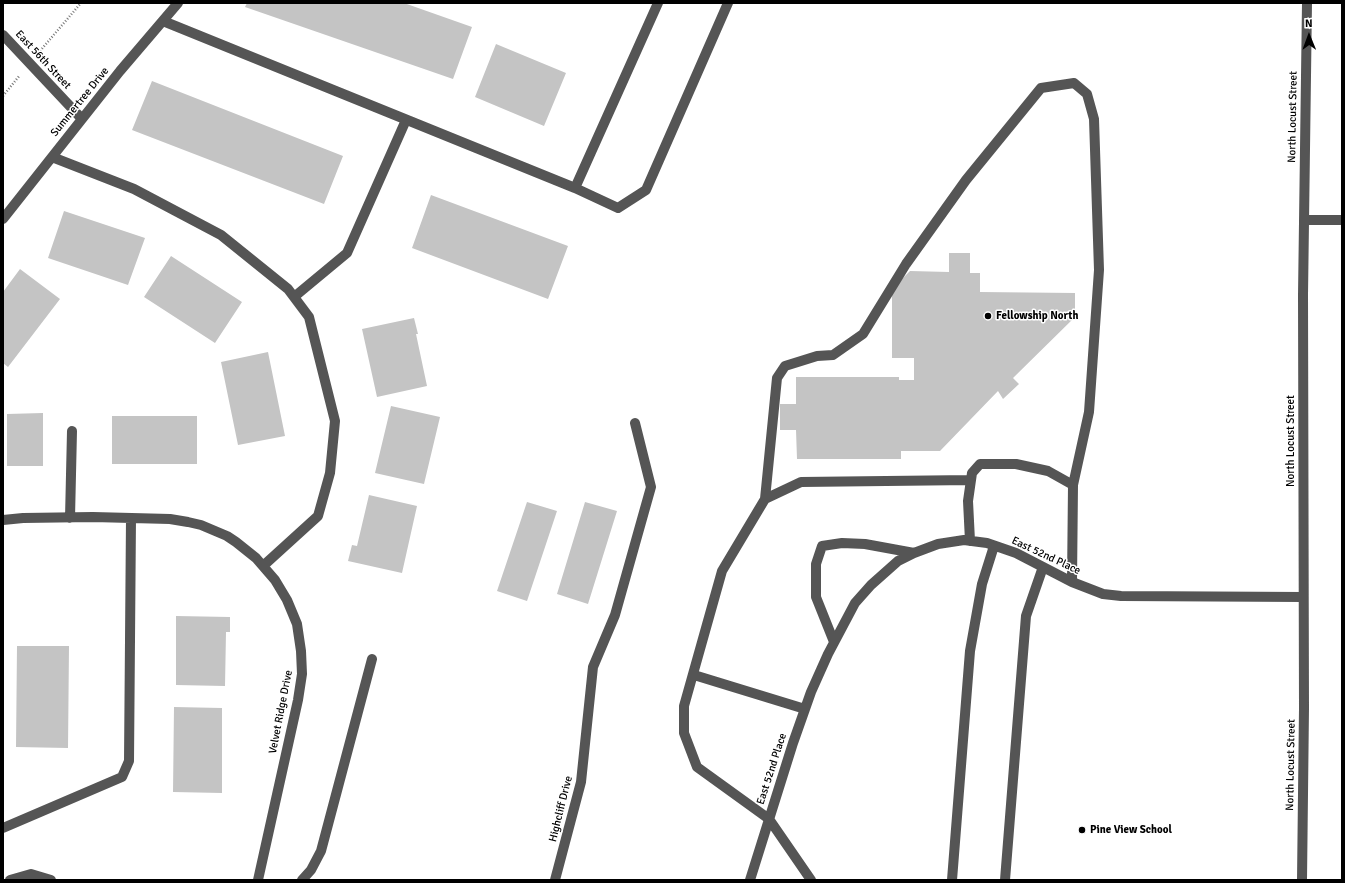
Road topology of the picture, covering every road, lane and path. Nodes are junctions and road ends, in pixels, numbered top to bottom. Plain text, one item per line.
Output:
1 (81, 3) edge
2 (178, 3) edge
3 (658, 3) edge
4 (728, 3) edge
5 (1306, 3) edge
6 (163, 21) junction
7 (3, 35) edge
8 (30, 62) junction
9 (3, 96) edge
10 (82, 119) junction
11 (406, 120) junction
12 (52, 157) junction
13 (575, 188) junction
14 (3, 219) edge
15 (1304, 220) junction
16 (1342, 220) edge
17 (294, 297) junction
18 (635, 423) dead end
19 (72, 431) dead end
20 (971, 480) junction
21 (1073, 485) junction
22 (765, 499) junction
23 (70, 518) junction
24 (131, 518) junction
25 (3, 520) edge
26 (970, 540) junction
27 (994, 546) junction
28 (914, 553) junction
29 (263, 566) junction
30 (1044, 568) junction
31 (1072, 582) junction
32 (1303, 597) junction
33 (834, 642) junction
34 (372, 659) dead end
35 (694, 674) junction
36 (805, 709) junction
37 (769, 819) junction
38 (3, 828) edge
39 (10, 880) edge
40 (51, 880) edge
41 (258, 880) edge
42 (302, 880) edge
43 (555, 880) edge
44 (750, 880) edge
45 (811, 880) edge
46 (952, 880) edge
47 (1005, 880) edge
48 (1302, 880) edge

1 - 8 path
2 - 6 street, Summertree Drive
3 - 13 street
4 - 13 street
5 - 15 street, North Locust Street
6 - 10 street, Summertree Drive
6 - 11 street
7 - 8 street, East 56th Street
8 - 9 path
8 - 10 street, East 56th Street
10 - 12 street, Summertree Drive
11 - 13 street
11 - 17 street
12 - 14 street, Summertree Drive
12 - 17 street
15 - 16 street
15 - 32 street, North Locust Street
17 - 29 street
18 - 43 street, Highcliff Drive
19 - 23 street
20 - 21 street
20 - 22 street
20 - 26 street
21 - 22 street
21 - 31 street
22 - 35 street
23 - 24 street, Velvet Ridge Drive
23 - 25 street, Velvet Ridge Drive
24 - 29 street, Velvet Ridge Drive
24 - 38 street
26 - 27 street, East 52nd Place
26 - 28 street, East 52nd Place
27 - 30 street, East 52nd Place
27 - 46 street
28 - 33 street, East 52nd Place
28 - 33 street
29 - 41 street, Velvet Ridge Drive
30 - 31 street, East 52nd Place
30 - 47 street
31 - 32 street, East 52nd Place
32 - 48 street, North Locust Street
33 - 36 street, East 52nd Place
34 - 42 street
35 - 36 street
35 - 37 street
36 - 37 street, East 52nd Place
37 - 44 street, East 52nd Place
37 - 45 street
39 - 40 street

